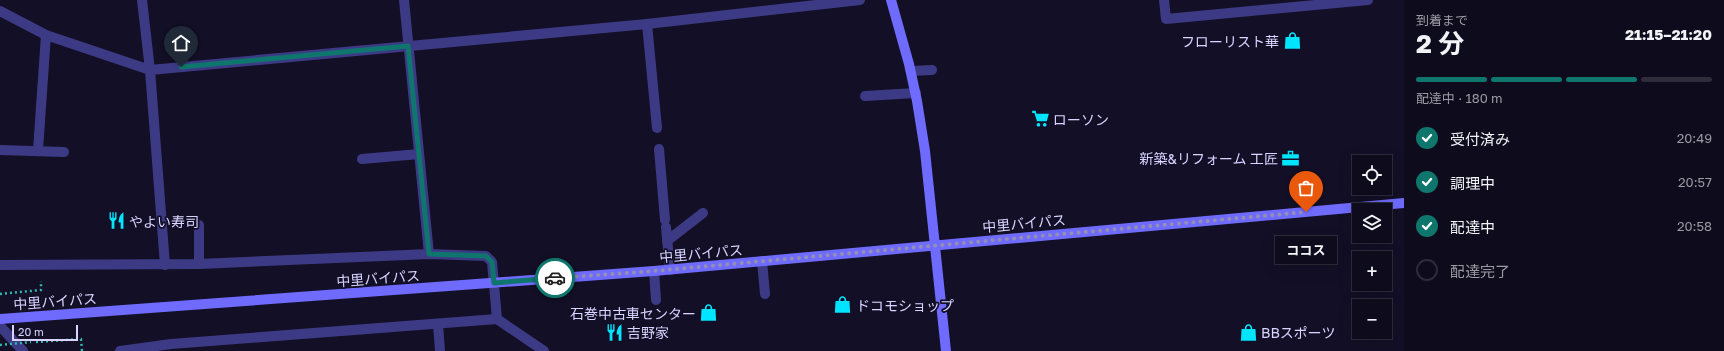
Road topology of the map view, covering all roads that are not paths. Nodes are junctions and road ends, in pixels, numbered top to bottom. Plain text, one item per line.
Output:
1 (142, 0) edge
2 (404, 0) edge
3 (860, 0) edge
4 (892, 0) edge
5 (1164, 0) edge
6 (1368, 0) edge
7 (0, 11) edge
8 (647, 24) junction
9 (46, 34) junction
10 (408, 46) junction
11 (150, 70) junction
12 (932, 70) dead end
13 (911, 71) junction
14 (916, 93) junction
15 (865, 96) dead end
16 (657, 128) dead end
17 (659, 149) dead end
18 (0, 150) edge
19 (38, 150) junction
20 (64, 152) dead end
21 (419, 154) junction
22 (362, 159) dead end
23 (1404, 203) edge
24 (703, 213) dead end
25 (199, 225) dead end
26 (668, 241) junction
27 (934, 246) junction
28 (429, 254) junction
29 (762, 261) junction
30 (199, 264) junction
31 (166, 265) junction
32 (0, 266) edge
33 (670, 270) junction
34 (654, 271) junction
35 (494, 283) junction
36 (765, 294) dead end
37 (656, 300) dead end
38 (0, 319) edge
39 (497, 319) junction
40 (438, 324) junction
41 (0, 326) edge
42 (23, 351) edge
43 (120, 351) edge
44 (440, 351) edge
45 (544, 351) edge
46 (946, 351) edge

1 - 11 street
2 - 10 street
3 - 8 street
4 - 13 street
5 - 6 street
7 - 9 street
8 - 10 street
8 - 16 street
9 - 11 street
9 - 19 street
10 - 11 street
10 - 21 street
11 - 31 street
12 - 13 street
13 - 14 street
14 - 15 street
14 - 27 street
17 - 26 street
18 - 19 street
19 - 20 street
21 - 22 street
21 - 28 street
23 - 27 street, 中里バイパス
24 - 26 street
25 - 30 street
26 - 33 street
27 - 29 street, 中里バイパス
27 - 46 street
28 - 30 street
28 - 35 street
29 - 33 street, 中里バイパス
29 - 36 street
30 - 31 street
31 - 32 street
33 - 34 street, 中里バイパス
34 - 35 street, 中里バイパス
34 - 37 street
35 - 38 street, 中里バイパス
35 - 39 street
39 - 40 street
39 - 45 street
40 - 43 street
40 - 44 street
41 - 42 street

